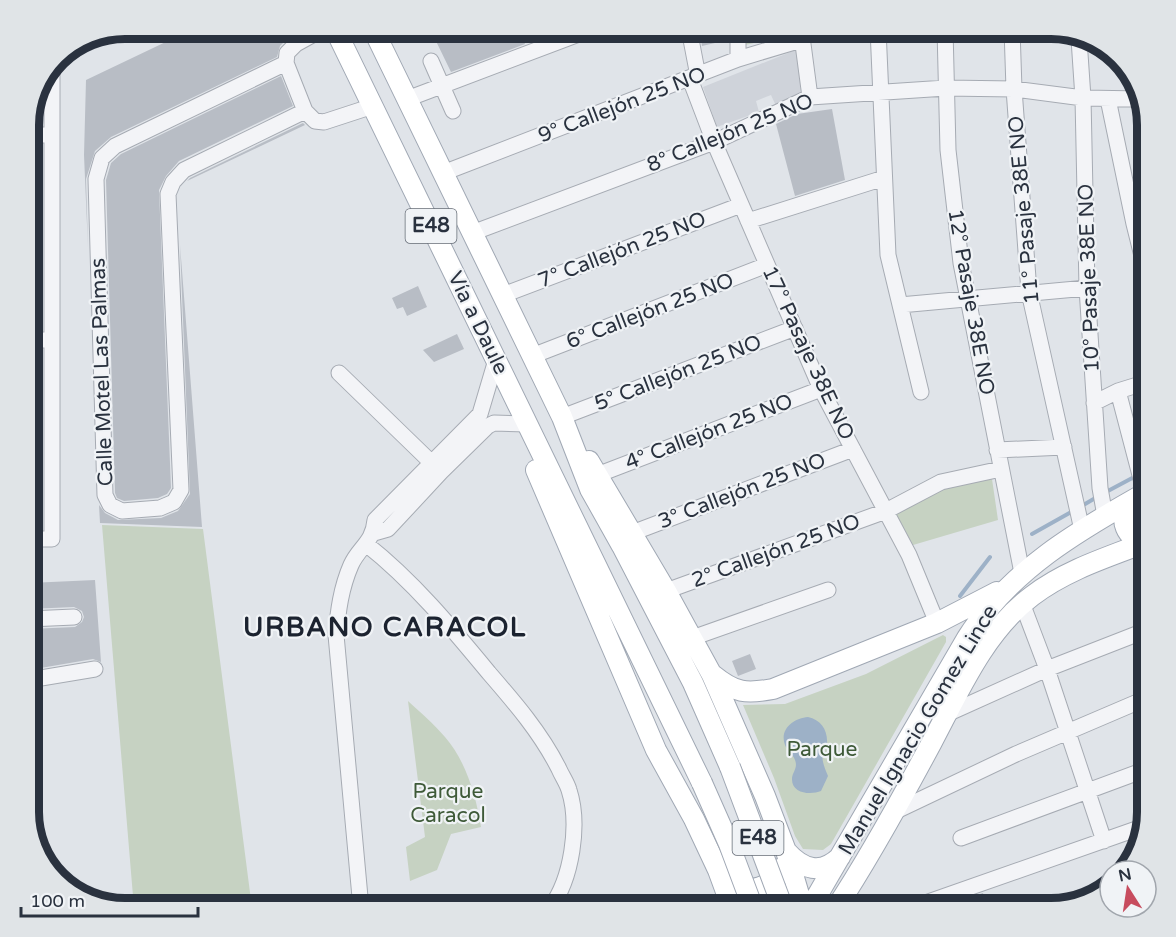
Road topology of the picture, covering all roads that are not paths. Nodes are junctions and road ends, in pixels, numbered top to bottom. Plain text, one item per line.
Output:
1 (304, 39) edge
2 (340, 39) edge
3 (379, 39) edge
4 (564, 39) edge
5 (689, 39) edge
6 (738, 39) edge
7 (788, 39) edge
8 (802, 39) edge
9 (878, 39) edge
10 (945, 39) edge
11 (1012, 39) edge
12 (1079, 45) edge
13 (738, 59) junction
14 (431, 61) dead end
15 (286, 63) junction
16 (694, 77) junction
17 (52, 79) edge
18 (443, 87) junction
19 (946, 88) junction
20 (1014, 89) junction
21 (880, 92) junction
22 (810, 97) junction
23 (1083, 98) junction
24 (407, 99) junction
25 (1108, 99) junction
26 (1133, 99) edge
27 (373, 106) junction
28 (305, 111) junction
29 (453, 111) dead end
30 (39, 135) edge
31 (52, 135) junction
32 (714, 142) junction
33 (443, 173) junction
34 (884, 178) junction
35 (741, 205) junction
36 (1137, 206) edge
37 (748, 221) junction
38 (472, 233) junction
39 (767, 265) junction
40 (1087, 288) junction
41 (1029, 292) junction
42 (503, 296) junction
43 (967, 298) junction
44 (900, 304) junction
45 (795, 328) junction
46 (39, 340) edge
47 (52, 340) junction
48 (532, 356) junction
49 (496, 360) junction
50 (339, 373) dead end
51 (1137, 385) edge
52 (821, 389) junction
53 (1118, 391) junction
54 (921, 392) dead end
55 (1094, 403) junction
56 (562, 417) junction
57 (527, 424) junction
58 (1064, 447) junction
59 (853, 449) junction
60 (998, 450) junction
61 (436, 467) junction
62 (1001, 469) junction
63 (597, 475) junction
64 (1137, 482) edge
65 (1137, 498) edge
66 (1137, 499) edge
67 (886, 511) junction
68 (1105, 516) junction
69 (1082, 530) junction
70 (632, 533) junction
71 (39, 539) edge
72 (370, 539) junction
73 (1137, 539) edge
74 (1137, 546) edge
75 (1022, 573) junction
76 (1007, 587) junction
77 (828, 590) dead end
78 (666, 591) junction
79 (1022, 603) junction
80 (74, 617) dead end
81 (39, 619) edge
82 (937, 623) junction
83 (1137, 634) edge
84 (692, 638) junction
85 (95, 669) dead end
86 (1047, 669) junction
87 (712, 675) junction
88 (39, 678) edge
89 (1137, 702) edge
90 (947, 714) junction
91 (1067, 731) junction
92 (1137, 774) edge
93 (1087, 790) junction
94 (894, 812) junction
95 (1135, 830) edge
96 (961, 838) dead end
97 (1104, 841) junction
98 (786, 851) junction
99 (842, 855) junction
100 (718, 870) junction
101 (360, 898) edge
102 (555, 898) edge
103 (725, 898) edge
104 (749, 898) edge
105 (779, 898) edge
106 (801, 898) edge
107 (817, 898) edge
108 (843, 898) edge
109 (942, 898) edge

1 - 15 street
2 - 27 main road, Vía a Daule / E48
3 - 24 main road, Vía a Daule / E48
4 - 18 street
5 - 16 street, 17° Pasaje 38E NO
6 - 13 street
7 - 13 street, 9° Callejón 25 NO
8 - 22 street
9 - 21 street
10 - 19 street, 12° Pasaje 38E NO
11 - 20 street, 11° Pasaje 38E NO
12 - 23 street, 10° Pasaje 38E NO
13 - 16 street, 9° Callejón 25 NO
14 - 18 street
15 - 28 street
15 - 28 street, Calle Motel Las Palmas
16 - 32 street, 17° Pasaje 38E NO
16 - 33 street, 9° Callejón 25 NO
17 - 31 street
18 - 24 street
18 - 29 street
19 - 20 street, 8° Callejón 25 NO
19 - 21 street, 8° Callejón 25 NO
19 - 43 street, 12° Pasaje 38E NO
20 - 23 street, 8° Callejón 25 NO
20 - 41 street, 11° Pasaje 38E NO
21 - 22 street, 8° Callejón 25 NO
21 - 34 street
22 - 32 street, 8° Callejón 25 NO
23 - 25 street, 8° Callejón 25 NO
23 - 40 street, 10° Pasaje 38E NO
24 - 33 main road, Vía a Daule / E48
25 - 26 street, 8° Callejón 25 NO
25 - 36 street
27 - 28 street
27 - 49 main road, Vía a Daule / E48
30 - 31 street
31 - 47 street
32 - 35 street, 17° Pasaje 38E NO
32 - 38 street, 8° Callejón 25 NO
33 - 38 main road, Vía a Daule / E48
34 - 37 street
34 - 44 street
35 - 37 street, 17° Pasaje 38E NO
35 - 42 street, 7° Callejón 25 NO
37 - 39 street, 17° Pasaje 38E NO
38 - 42 main road, Vía a Daule / E48
39 - 45 street, 17° Pasaje 38E NO
39 - 48 street, 6° Callejón 25 NO
40 - 41 street
40 - 55 street, 10° Pasaje 38E NO
41 - 43 street
41 - 58 street, 11° Pasaje 38E NO
42 - 48 main road, Vía a Daule / E48
43 - 44 street
43 - 60 street, 12° Pasaje 38E NO
44 - 54 street
45 - 52 street, 17° Pasaje 38E NO
45 - 56 street, 5° Callejón 25 NO
46 - 47 street
47 - 71 street
48 - 56 main road, Vía a Daule / E48
49 - 57 main road, Vía a Daule / E48
49 - 61 street
50 - 61 street
51 - 53 street
52 - 59 street, 17° Pasaje 38E NO
52 - 63 street, 4° Callejón 25 NO
53 - 55 street
53 - 64 street
55 - 68 street, 10° Pasaje 38E NO
56 - 63 main road, Vía a Daule / E48
56 - 105 main road, Vía a Daule / E48, bridge
57 - 61 street
57 - 100 main road, Vía a Daule / E48
57 - 104 main road, Vía a Daule / E48, bridge
58 - 60 street
58 - 69 street, 11° Pasaje 38E NO
59 - 67 street, 17° Pasaje 38E NO
59 - 70 street, 3° Callejón 25 NO
60 - 62 street, 12° Pasaje 38E NO
61 - 72 street
62 - 67 street, 2° Callejón 25 NO
62 - 75 street, 12° Pasaje 38E NO
63 - 70 main road, Vía a Daule / E48
65 - 68 main road, Manuel Ignacio Gomez Lince
66 - 73 main road
67 - 78 street, 2° Callejón 25 NO
67 - 82 street, 17° Pasaje 38E NO
68 - 69 main road, Manuel Ignacio Gomez Lince
69 - 75 main road, Manuel Ignacio Gomez Lince
70 - 78 main road, Vía a Daule / E48
72 - 101 street
72 - 102 street
74 - 79 main road, Manuel Ignacio Gomez Lince
75 - 76 main road, Manuel Ignacio Gomez Lince
76 - 82 main road
76 - 99 main road, Manuel Ignacio Gomez Lince
77 - 84 street
78 - 84 main road, Vía a Daule / E48
79 - 86 street
79 - 90 main road, Manuel Ignacio Gomez Lince
80 - 81 street
82 - 87 main road
83 - 86 street
84 - 87 main road, Vía a Daule / E48
85 - 88 street
86 - 90 street
86 - 91 street
87 - 98 main road, E48
89 - 91 street
90 - 94 main road, Manuel Ignacio Gomez Lince
91 - 93 street
91 - 94 street
92 - 93 street
93 - 96 street
93 - 97 street
94 - 108 main road, Manuel Ignacio Gomez Lince
95 - 97 street
97 - 109 street
98 - 99 main road
98 - 100 main road
98 - 106 main road, E48
99 - 107 main road, Manuel Ignacio Gomez Lince
100 - 103 main road, E48

